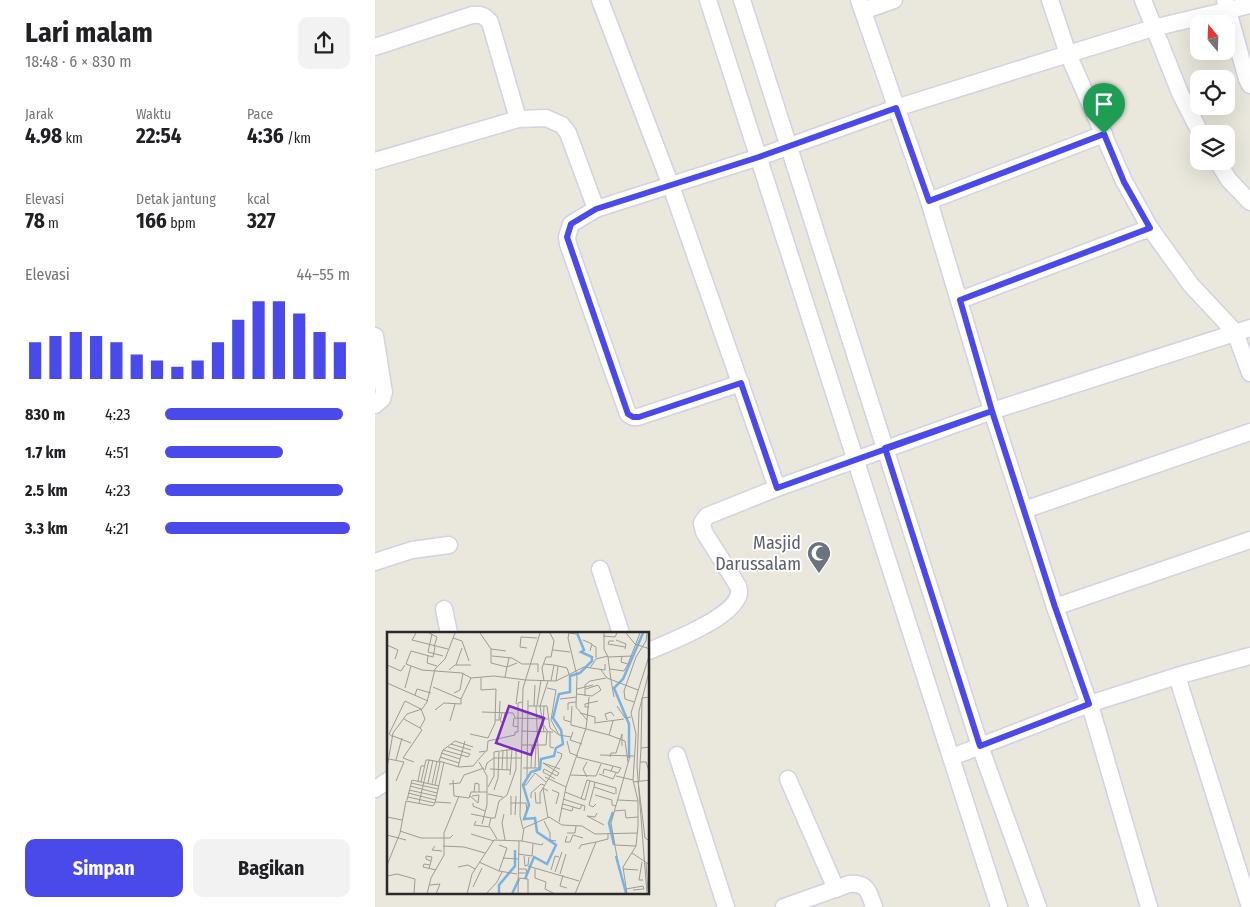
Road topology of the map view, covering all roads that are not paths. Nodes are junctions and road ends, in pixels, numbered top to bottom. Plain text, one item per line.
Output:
1 (599, 0) edge
2 (708, 0) edge
3 (742, 0) edge
4 (895, 0) edge
5 (1050, 0) edge
6 (1143, 0) edge
7 (861, 5) edge
8 (1250, 5) edge
9 (1227, 6) edge
10 (1153, 28) junction
11 (375, 47) edge
12 (1068, 54) junction
13 (1250, 85) edge
14 (896, 108) junction
15 (519, 119) junction
16 (1196, 125) edge
17 (1104, 134) junction
18 (789, 145) junction
19 (759, 157) junction
20 (375, 161) edge
21 (1223, 170) edge
22 (671, 186) junction
23 (929, 201) junction
24 (1250, 202) edge
25 (596, 209) junction
26 (1150, 228) junction
27 (960, 300) junction
28 (1242, 330) edge
29 (375, 336) edge
30 (1250, 373) edge
31 (741, 383) junction
32 (375, 405) edge
33 (992, 411) junction
34 (1250, 432) edge
35 (885, 448) junction
36 (855, 460) junction
37 (777, 488) junction
38 (1024, 510) junction
39 (1250, 540) edge
40 (449, 545) dead end
41 (375, 562) edge
42 (600, 569) dead end
43 (1055, 607) junction
44 (444, 609) dead end
45 (449, 632) edge
46 (621, 632) edge
47 (650, 651) edge
48 (1250, 656) edge
49 (1177, 676) junction
50 (1089, 704) junction
51 (980, 746) junction
52 (677, 755) dead end
53 (952, 756) junction
54 (788, 779) dead end
55 (387, 781) edge
56 (375, 789) edge
57 (836, 889) junction
58 (726, 907) edge
59 (784, 907) edge
60 (874, 907) edge
61 (999, 907) edge
62 (1038, 907) edge
63 (1149, 907) edge
64 (1250, 907) edge

1 - 22 street
2 - 19 street
3 - 18 street
4 - 7 street
5 - 12 street
6 - 10 street
7 - 14 street
8 - 9 street
9 - 10 street
9 - 13 street
10 - 12 street
10 - 16 street
11 - 15 street
12 - 14 street
12 - 17 street
14 - 18 street
14 - 23 street
15 - 20 street
15 - 25 street
17 - 23 street
17 - 26 street
18 - 19 street
18 - 35 street
19 - 22 street
19 - 36 street
21 - 24 street
22 - 25 street
22 - 31 street
23 - 27 street
25 - 31 street
26 - 27 street
26 - 28 street
27 - 33 street
28 - 30 street
28 - 33 street
29 - 32 street
31 - 37 street
33 - 35 street
33 - 38 street
34 - 38 street
35 - 36 street
35 - 51 street
36 - 37 street
36 - 53 street
37 - 47 street
38 - 43 street
39 - 43 street
40 - 41 street
42 - 46 street
43 - 50 street
44 - 45 street
48 - 49 street
49 - 50 street
49 - 64 street
50 - 51 street
50 - 63 street
51 - 53 street
51 - 62 street
52 - 58 street
53 - 61 street
54 - 57 street
55 - 56 street
57 - 59 street
57 - 60 street

